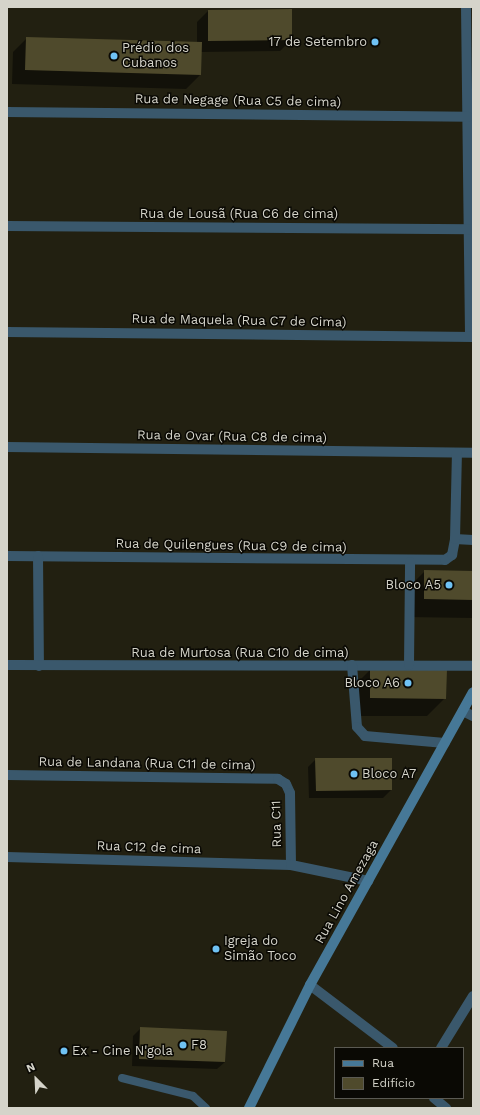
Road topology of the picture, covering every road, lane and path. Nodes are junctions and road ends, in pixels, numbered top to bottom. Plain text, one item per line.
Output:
1 (466, 7) edge
2 (7, 112) edge
3 (468, 117) junction
4 (7, 226) edge
5 (471, 229) junction
6 (7, 332) edge
7 (471, 337) edge
8 (7, 447) edge
9 (457, 453) junction
10 (473, 453) edge
11 (455, 539) junction
12 (473, 540) edge
13 (7, 556) edge
14 (38, 556) junction
15 (410, 562) junction
16 (7, 665) edge
17 (409, 665) junction
18 (39, 666) junction
19 (352, 666) junction
20 (473, 666) edge
21 (473, 692) edge
22 (463, 711) junction
23 (473, 716) edge
24 (445, 743) junction
25 (7, 775) edge
26 (286, 784) joint
27 (7, 857) edge
28 (291, 865) junction
29 (368, 880) junction
30 (310, 985) junction
31 (473, 996) edge
32 (392, 1047) edge
33 (442, 1047) edge
34 (122, 1078) dead end
35 (435, 1099) edge
36 (206, 1108) edge
37 (249, 1108) edge
38 (446, 1108) edge

1 - 3 street
2 - 3 street, Rua de Negage (Rua C5 de cima)
3 - 5 street
4 - 5 street, Rua de Lousã (Rua C6 de cima)
5 - 7 street
6 - 7 street, Rua de Maquela (Rua C7 de Cima)
8 - 9 street, Rua de Ovar (Rua C8 de cima)
9 - 10 street, Rua de Ovar (Rua C8 de cima)
9 - 11 street
11 - 12 street
11 - 15 street, Rua de Quilengues (Rua C9 de cima)
13 - 14 street, Rua de Quilengues (Rua C9 de cima)
14 - 15 street, Rua de Quilengues (Rua C9 de cima)
14 - 18 street
15 - 17 street
16 - 18 street, Rua de Murtosa (Rua C10 de cima)
17 - 19 street, Rua de Murtosa (Rua C10 de cima)
17 - 20 street, Rua de Murtosa (Rua C10 de cima)
18 - 19 street, Rua de Murtosa (Rua C10 de cima)
19 - 24 street
21 - 22 street, Rua Lino Amezaga
22 - 23 street
22 - 24 street, Rua Lino Amezaga
24 - 29 street, Rua Lino Amezaga
25 - 26 street, Rua de Landana (Rua C11 de cima)
26 - 28 street, Rua C11
27 - 28 street, Rua C12 de cima
28 - 29 street, Rua C12 de cima
29 - 30 street, Rua Lino Amezaga
30 - 32 street
30 - 37 street, Rua Lino Amezaga
31 - 33 street
34 - 36 lane
35 - 38 street

